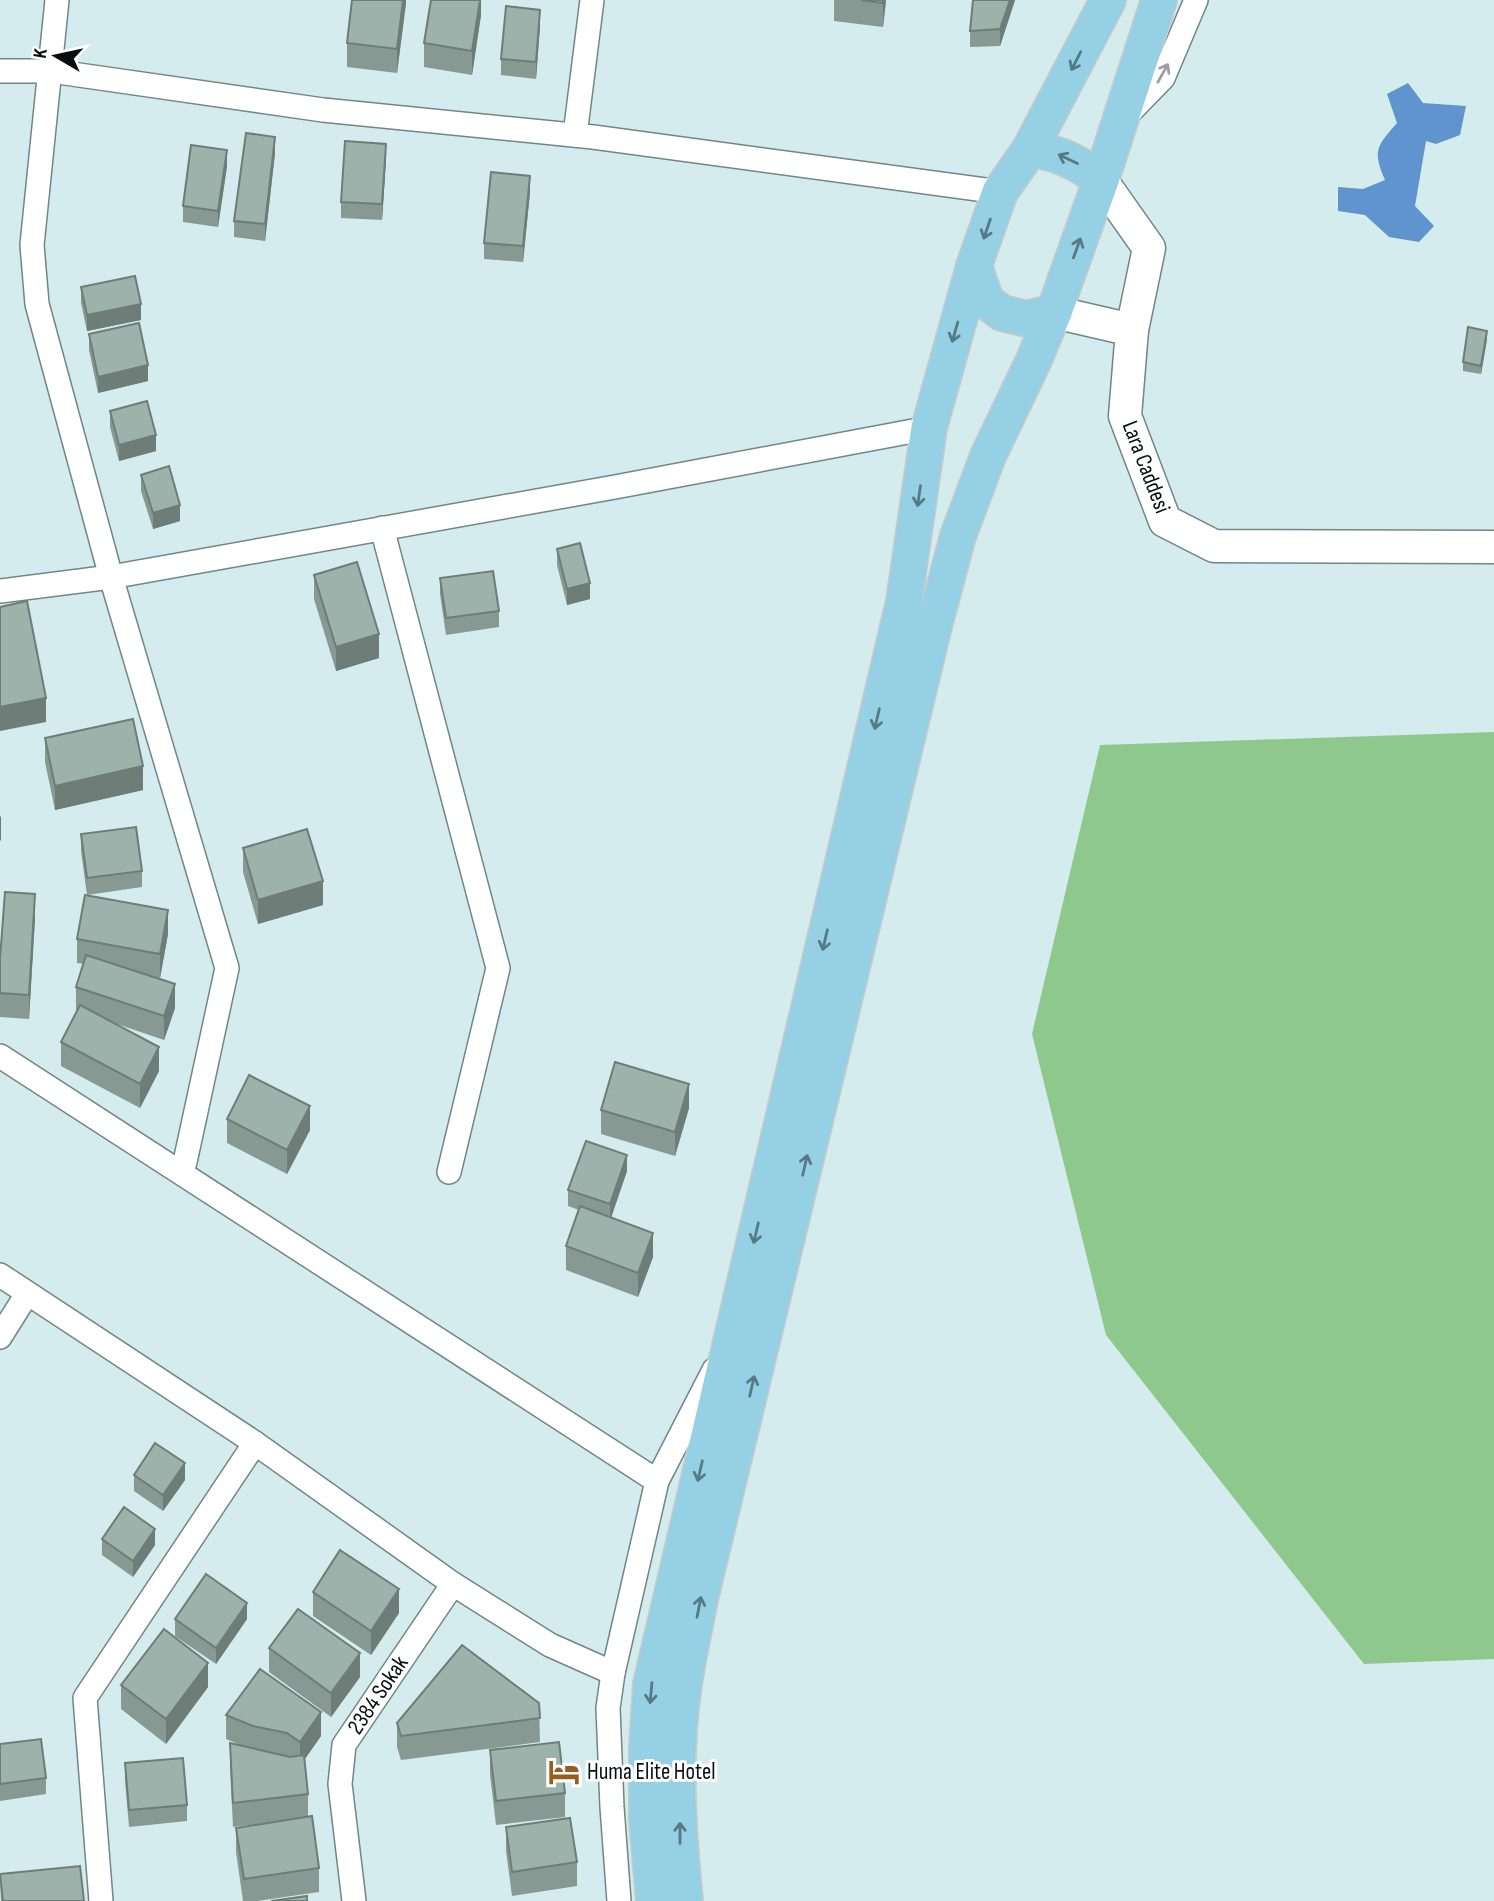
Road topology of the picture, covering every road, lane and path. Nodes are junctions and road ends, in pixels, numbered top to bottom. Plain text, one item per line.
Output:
1 (57, 0) edge
2 (592, 0) edge
3 (1108, 0) edge
4 (1159, 0) edge
5 (1195, 0) edge
6 (0, 71) edge
7 (51, 71) junction
8 (1119, 124) junction
9 (575, 135) junction
10 (1030, 149) junction
11 (1101, 180) junction
12 (1000, 192) junction
13 (974, 266) junction
14 (1054, 312) junction
15 (1132, 330) junction
16 (929, 428) junction
17 (382, 528) junction
18 (1494, 547) edge
19 (111, 577) junction
20 (0, 591) edge
21 (0, 1056) edge
22 (181, 1172) junction
23 (449, 1172) dead end
24 (0, 1275) edge
25 (27, 1294) junction
26 (733, 1333) junction
27 (0, 1337) edge
28 (255, 1443) junction
29 (657, 1481) junction
30 (453, 1584) junction
31 (613, 1673) junction
32 (100, 1901) edge
33 (354, 1901) edge
34 (619, 1901) edge
35 (654, 1901) edge
36 (685, 1901) edge

1 - 7 street
2 - 9 street
3 -> 10 main road
4 - 8 main road
8 -> 5 street
6 - 7 street
7 - 9 street
7 - 19 street
8 - 11 main road
9 - 12 street
11 -> 10 main road
10 - 12 main road
14 -> 11 main road
11 - 15 street, Lara Caddesi
12 -> 13 main road
13 - 14 main road
13 -> 16 main road
14 - 15 street
36 -> 14 main road
15 - 18 street, Lara Caddesi
16 - 17 street
16 -> 26 main road
17 - 19 street
17 - 23 street
19 - 20 street
19 - 22 street
21 - 22 street
22 - 29 street
24 - 25 street
25 - 27 street
25 - 28 street
26 - 29 street
26 -> 35 main road
28 - 30 street
28 - 32 street
29 - 31 street
30 - 31 street
30 - 33 street, 2384 Sokak
31 - 34 street

